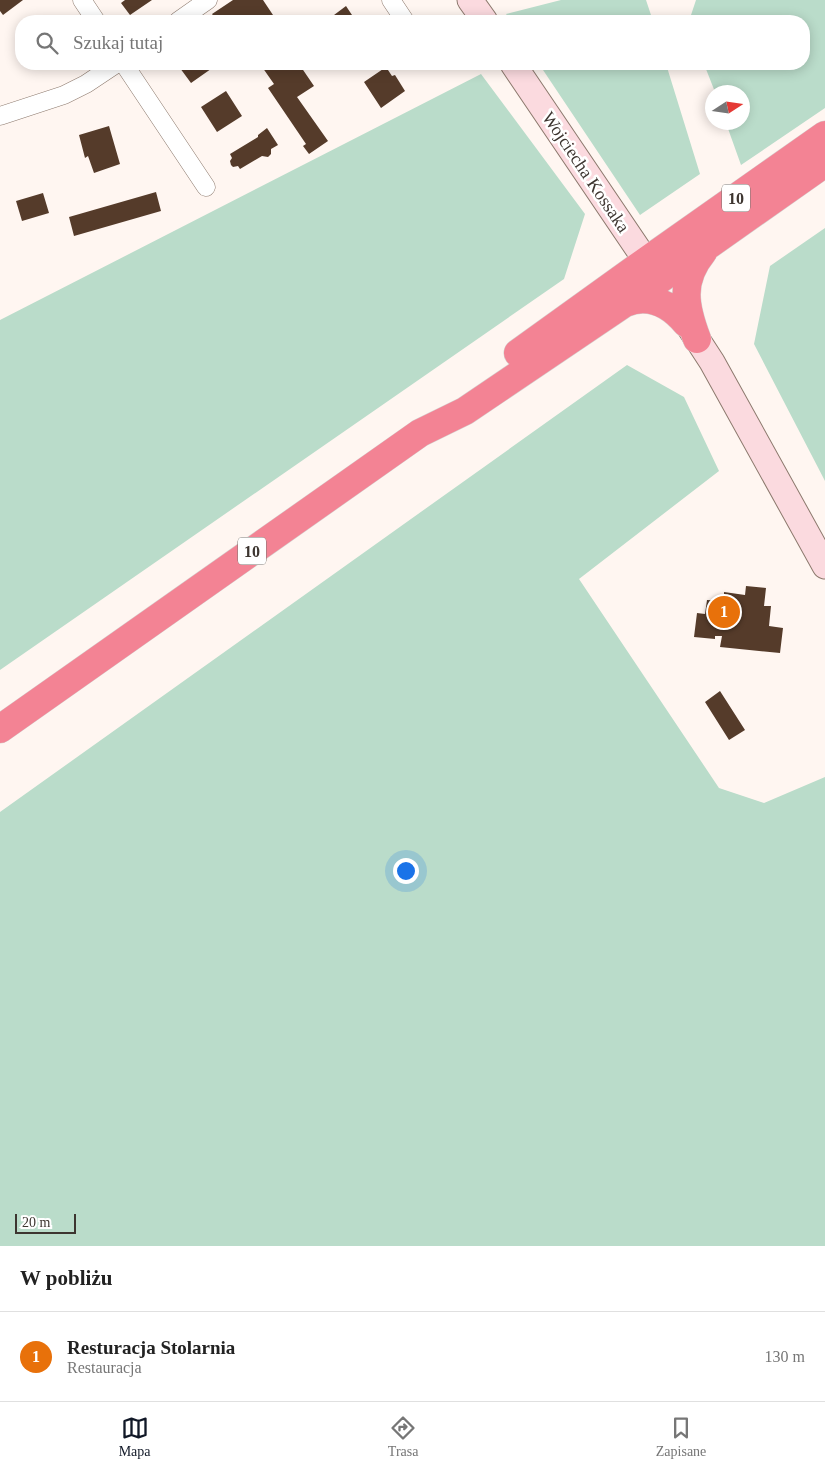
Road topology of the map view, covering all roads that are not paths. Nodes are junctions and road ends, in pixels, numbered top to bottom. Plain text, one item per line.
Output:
1 (82, 0) edge
2 (208, 0) edge
3 (391, 0) edge
4 (470, 0) edge
5 (92, 15) edge
6 (187, 15) edge
7 (402, 15) edge
8 (481, 15) edge
9 (107, 70) edge
10 (128, 70) edge
11 (517, 70) edge
12 (0, 116) edge
13 (825, 135) edge
14 (825, 163) edge
15 (206, 187) dead end
16 (708, 246) junction
17 (653, 270) junction
18 (625, 303) junction
19 (692, 331) junction
20 (420, 433) junction
21 (825, 566) edge
22 (0, 729) edge

1 - 5 street
2 - 6 street
3 - 7 street
4 - 8 street
9 - 12 street
10 - 15 street
11 - 17 street, Wojciecha Kossaka
13 - 17 highway, 10
14 - 16 highway, 10
16 - 17 highway, 10
16 - 19 highway
17 - 18 highway, 10
17 - 19 street, Wojciecha Kossaka
17 - 20 highway, 10
18 - 19 highway
18 - 20 highway, 10
19 - 21 street, Wojciecha Kossaka
20 - 22 highway, 10

